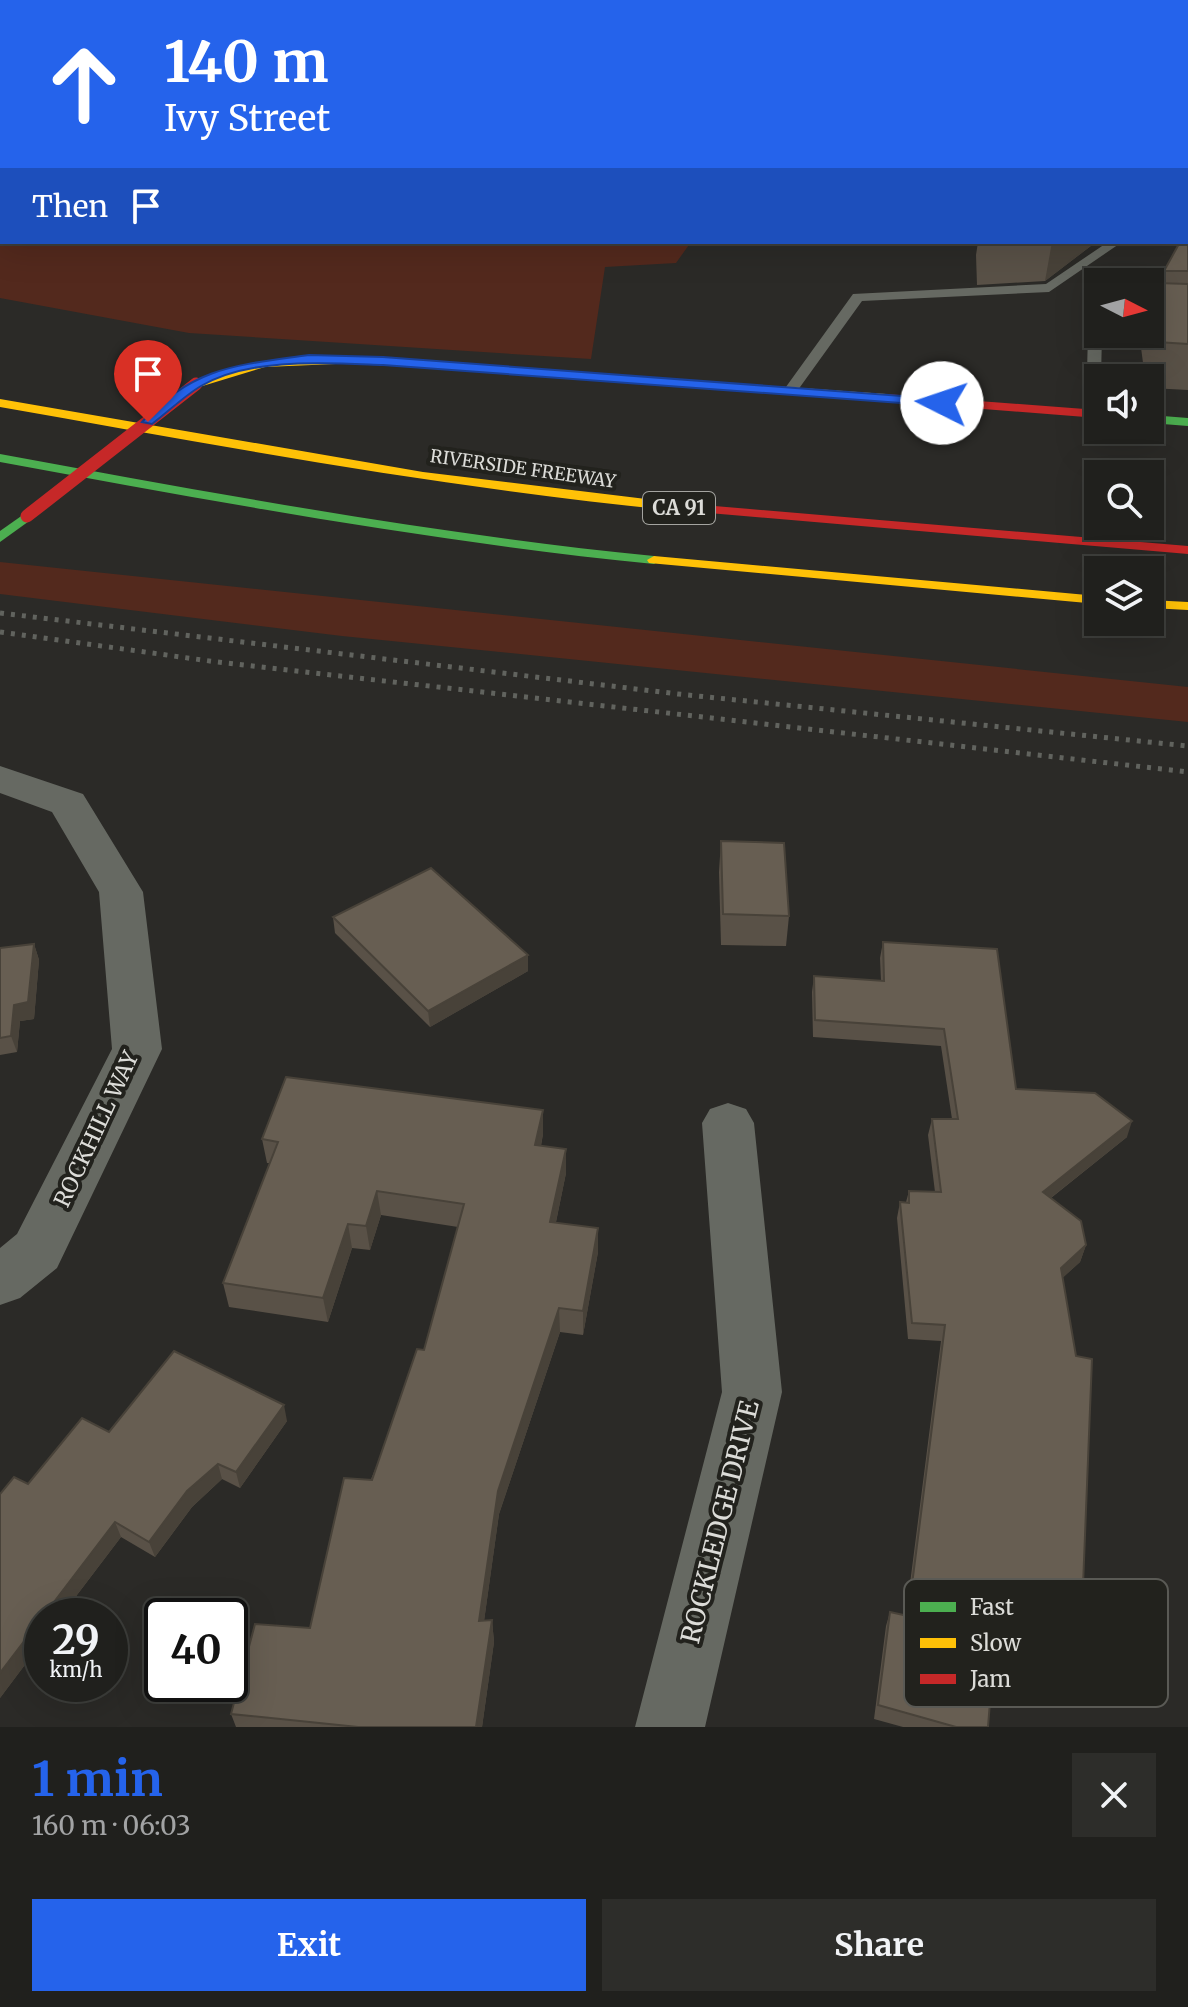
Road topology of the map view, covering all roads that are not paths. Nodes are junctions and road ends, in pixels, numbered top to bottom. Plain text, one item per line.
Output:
1 (1113, 244) edge
2 (790, 391) junction
3 (0, 403) edge
4 (1084, 413) edge
5 (1164, 420) edge
6 (1188, 422) edge
7 (0, 458) edge
8 (0, 538) edge
9 (1188, 550) edge
10 (1084, 599) edge
11 (1164, 605) edge
12 (1188, 606) edge
13 (0, 779) edge
14 (728, 1123) dead end
15 (0, 1281) edge
16 (670, 1727) edge

1 - 2 lane
2 - 4 main road
2 - 8 main road, bridge
3 - 9 main road, RIVERSIDE FREEWAY / CA 91
5 - 6 main road
7 - 10 main road
11 - 12 main road
13 - 15 street, ROCKHILL WAY
14 - 16 street, ROCKLEDGE DRIVE

